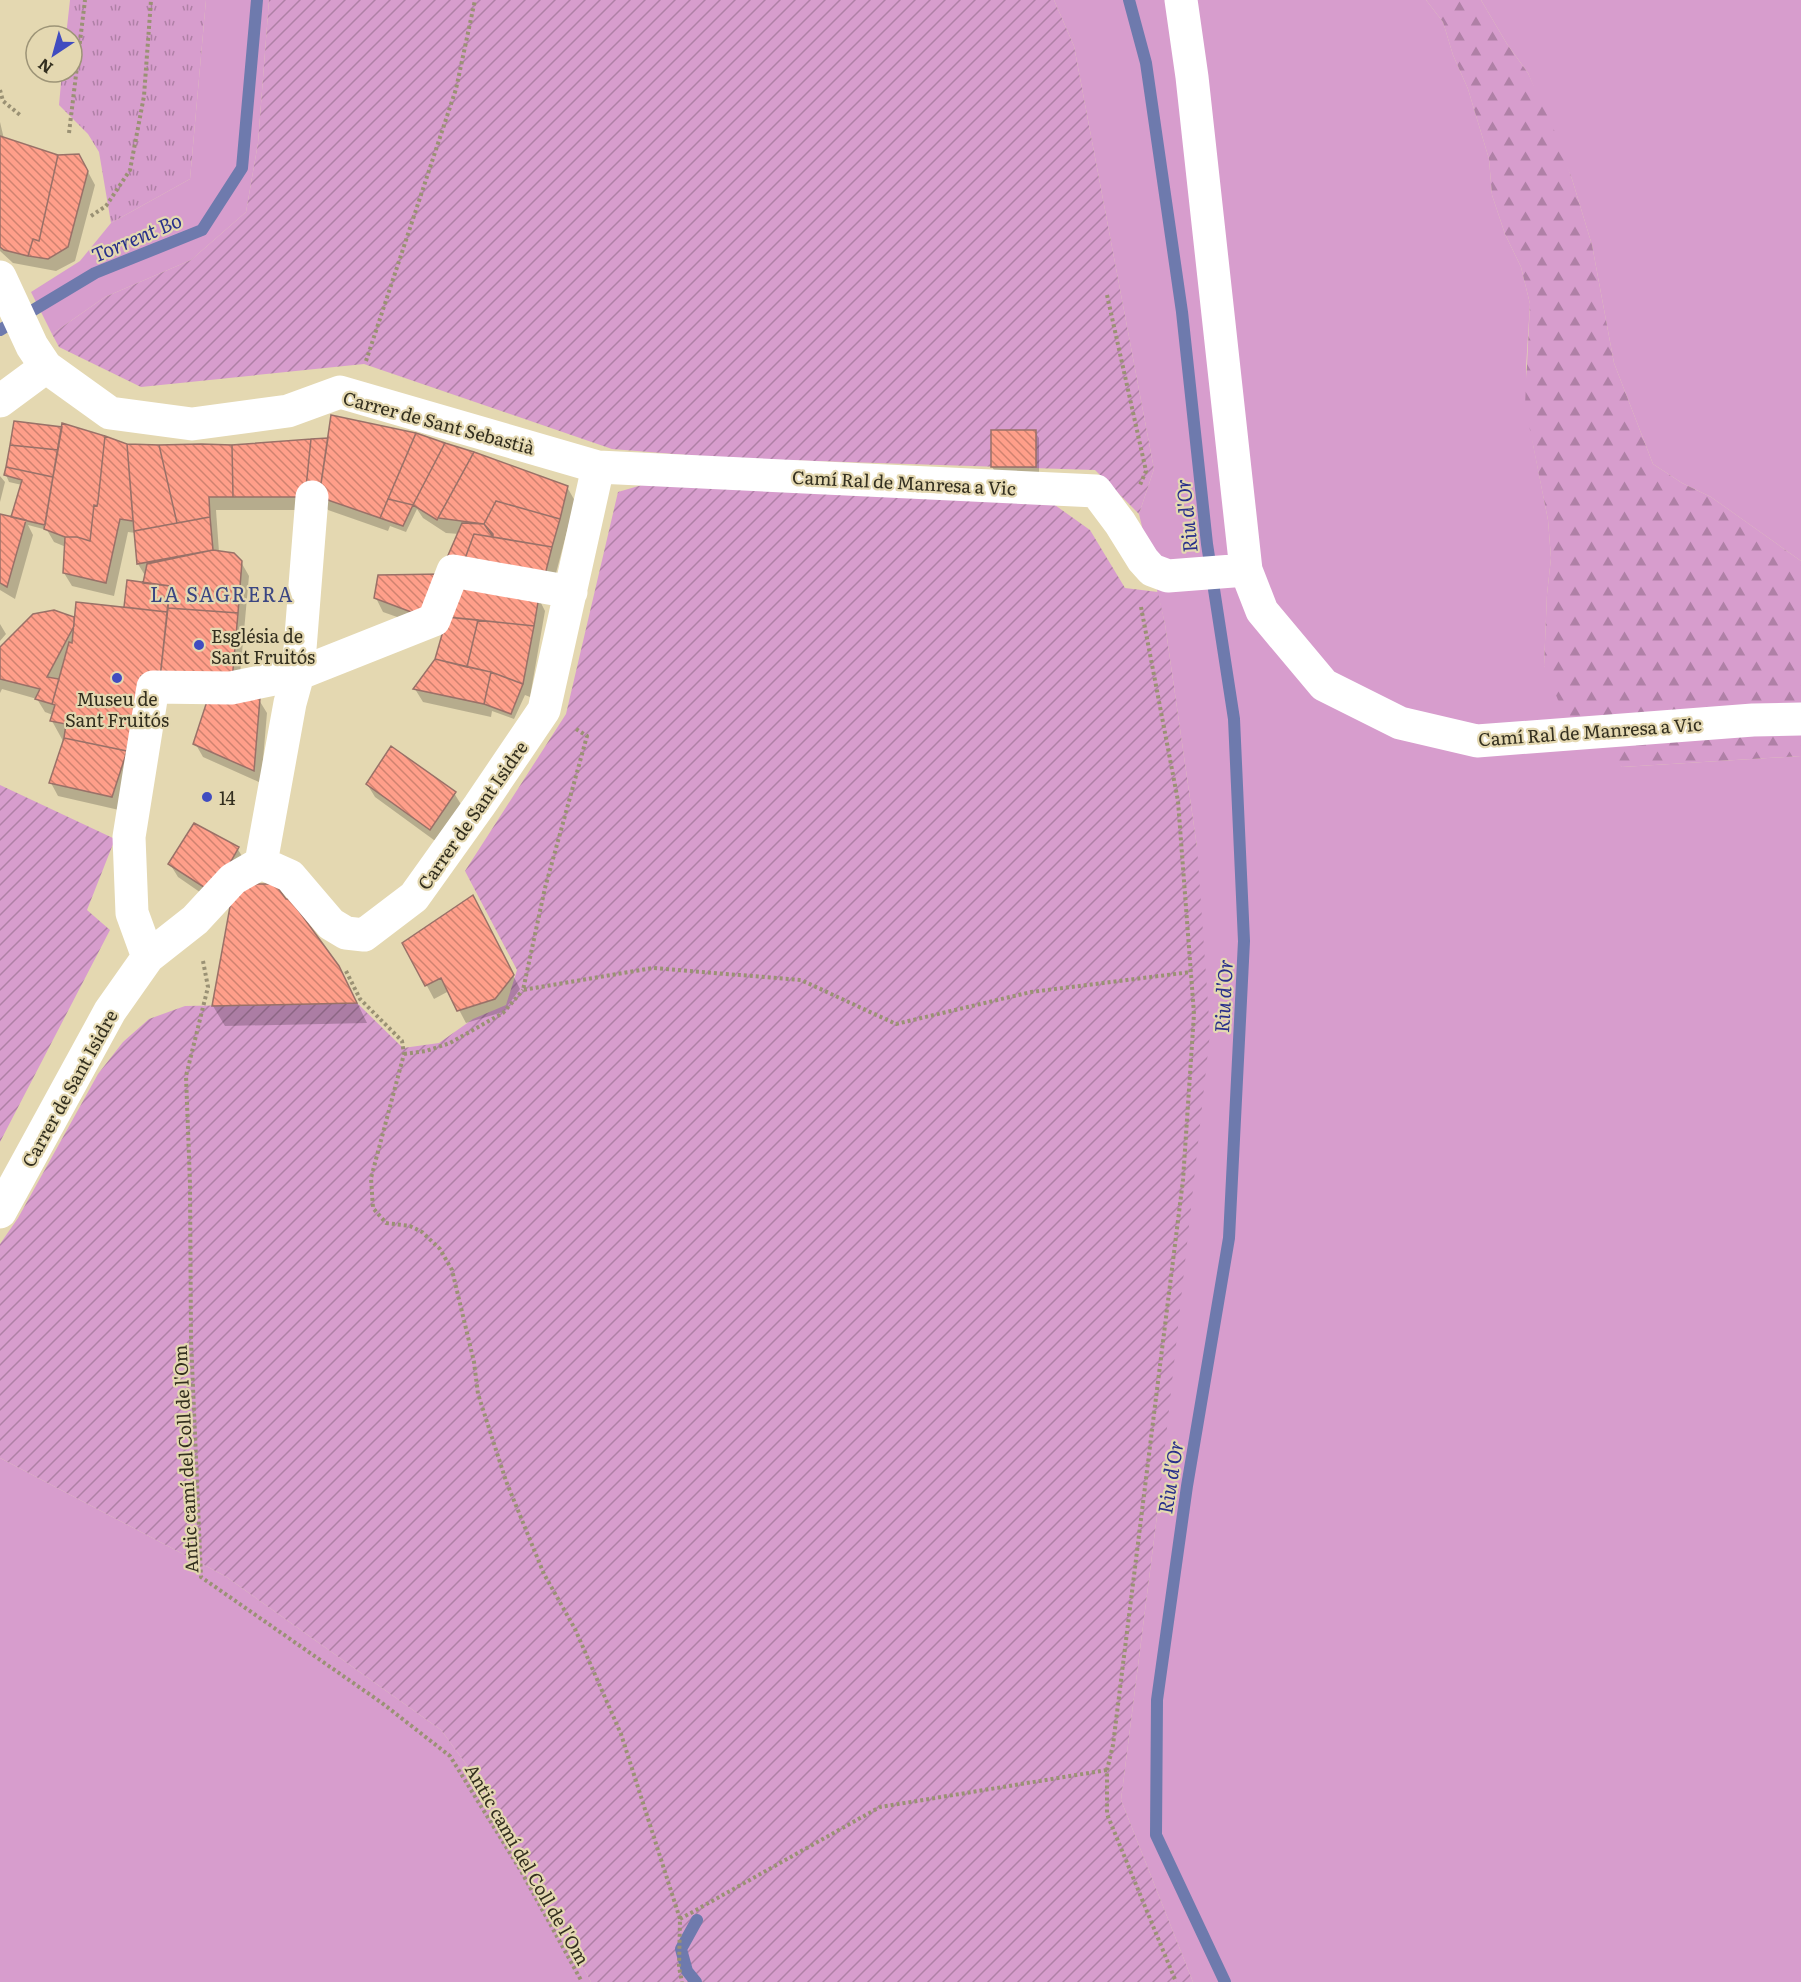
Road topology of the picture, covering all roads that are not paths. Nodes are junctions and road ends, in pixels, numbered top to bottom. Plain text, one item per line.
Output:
1 (1181, 0) edge
2 (6, 291) edge
3 (39, 356) junction
4 (0, 401) edge
5 (598, 467) junction
6 (312, 497) dead end
7 (1241, 571) junction
8 (571, 592) junction
9 (294, 688) junction
10 (1801, 719) edge
11 (261, 863) junction
12 (148, 957) junction
13 (0, 1212) edge

1 - 7 street, Camí Ral de Manresa a Vic
2 - 3 street
3 - 4 street
3 - 5 street, Carrer de Sant Sebastià
5 - 7 street, Camí Ral de Manresa a Vic
5 - 8 street, Carrer de Sant Isidre
6 - 9 street
7 - 10 street, Camí Ral de Manresa a Vic
8 - 9 street
8 - 11 street, Carrer de Sant Isidre
9 - 11 street
9 - 12 street
11 - 12 street, Carrer de Sant Isidre
12 - 13 street, Carrer de Sant Isidre

